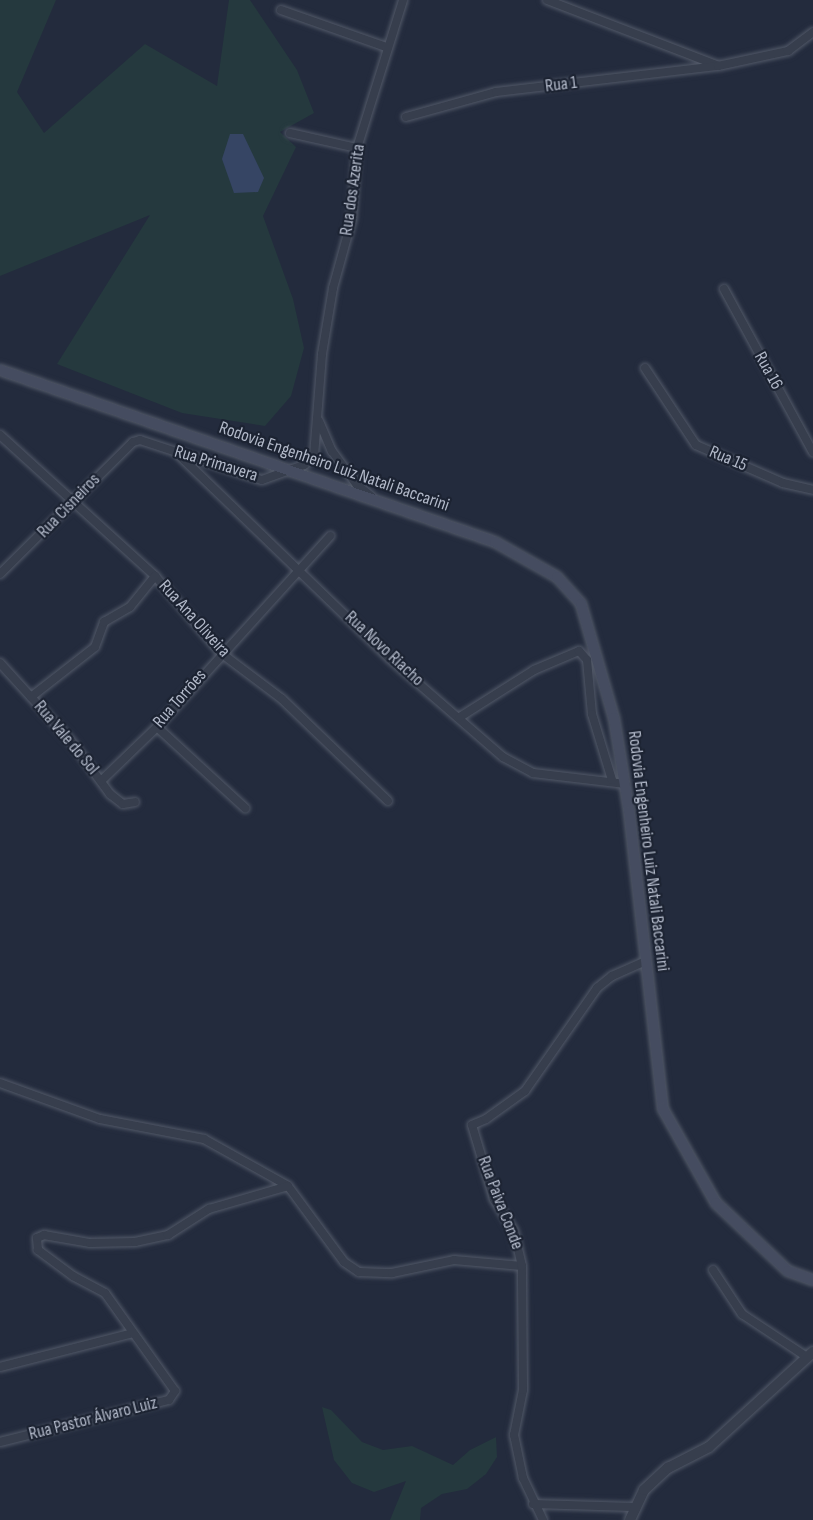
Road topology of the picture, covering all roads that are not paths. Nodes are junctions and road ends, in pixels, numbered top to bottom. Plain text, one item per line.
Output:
1 (403, 0) edge
2 (547, 0) edge
3 (281, 10) dead end
4 (813, 32) edge
5 (386, 47) junction
6 (718, 66) junction
7 (406, 117) dead end
8 (290, 133) dead end
9 (357, 148) junction
10 (724, 289) dead end
11 (645, 368) dead end
12 (0, 370) edge
13 (318, 420) junction
14 (0, 435) edge
15 (140, 440) joint
16 (176, 452) junction
17 (813, 452) edge
18 (292, 468) junction
19 (813, 490) edge
20 (373, 497) junction
21 (74, 500) junction
22 (330, 536) dead end
23 (300, 569) junction
24 (0, 574) edge
25 (156, 576) junction
26 (221, 653) junction
27 (0, 663) edge
28 (31, 697) junction
29 (460, 717) junction
30 (157, 727) junction
31 (612, 780) junction
32 (102, 781) junction
33 (625, 784) junction
34 (388, 801) dead end
35 (135, 802) dead end
36 (245, 808) dead end
37 (645, 961) junction
38 (0, 1083) edge
39 (288, 1186) junction
40 (522, 1266) junction
41 (713, 1270) dead end
42 (813, 1280) edge
43 (133, 1334) junction
44 (810, 1354) edge
45 (0, 1367) edge
46 (0, 1442) edge
47 (533, 1504) junction
48 (633, 1507) junction
49 (543, 1520) edge
50 (630, 1520) edge

1 - 5 street, Rua dos Azerita
2 - 6 street
3 - 5 street
4 - 6 street, Rua 1
5 - 9 street, Rua dos Azerita
6 - 7 street, Rua 1
8 - 9 street
9 - 13 street, Rua dos Azerita
10 - 17 street, Rua 16
11 - 19 street, Rua 15
12 - 18 main road, Rodovia Engenheiro Luiz Natali Baccarini
13 - 18 street, Rua dos Azerita
13 - 20 street
14 - 21 street, Rua Ana Oliveira
15 - 16 street, Rua Primavera
15 - 21 street, Rua Cisneiros
16 - 18 street, Rua Primavera
16 - 23 street, Rua Novo Riacho
18 - 20 main road, Rodovia Engenheiro Luiz Natali Baccarini
20 - 33 main road, Rodovia Engenheiro Luiz Natali Baccarini
21 - 24 street, Rua Cisneiros
21 - 25 street, Rua Ana Oliveira
22 - 23 street, Rua Torrões
23 - 26 street, Rua Torrões
23 - 29 street, Rua Novo Riacho
25 - 26 street, Rua Ana Oliveira
25 - 28 street
26 - 30 street, Rua Torrões
26 - 34 street, Rua Ana Oliveira
27 - 28 street, Rua Vale do Sol
28 - 32 street, Rua Vale do Sol
29 - 31 street, Rua Novo Riacho
29 - 31 street
30 - 32 street, Rua Torrões
30 - 36 street
31 - 33 street, Rua Novo Riacho
32 - 35 street, Rua Vale do Sol
33 - 37 main road, Rodovia Engenheiro Luiz Natali Baccarini
37 - 40 street, Rua Paiva Conde
37 - 42 main road, Rodovia Engenheiro Luiz Natali Baccarini
38 - 39 street
39 - 40 street
39 - 43 street
40 - 47 street, Rua Paiva Conde
41 - 44 street
43 - 45 street
43 - 46 street, Rua Pastor Álvaro Luiz
44 - 48 street
47 - 48 street
47 - 49 street, Rua Paiva Conde
48 - 50 street

